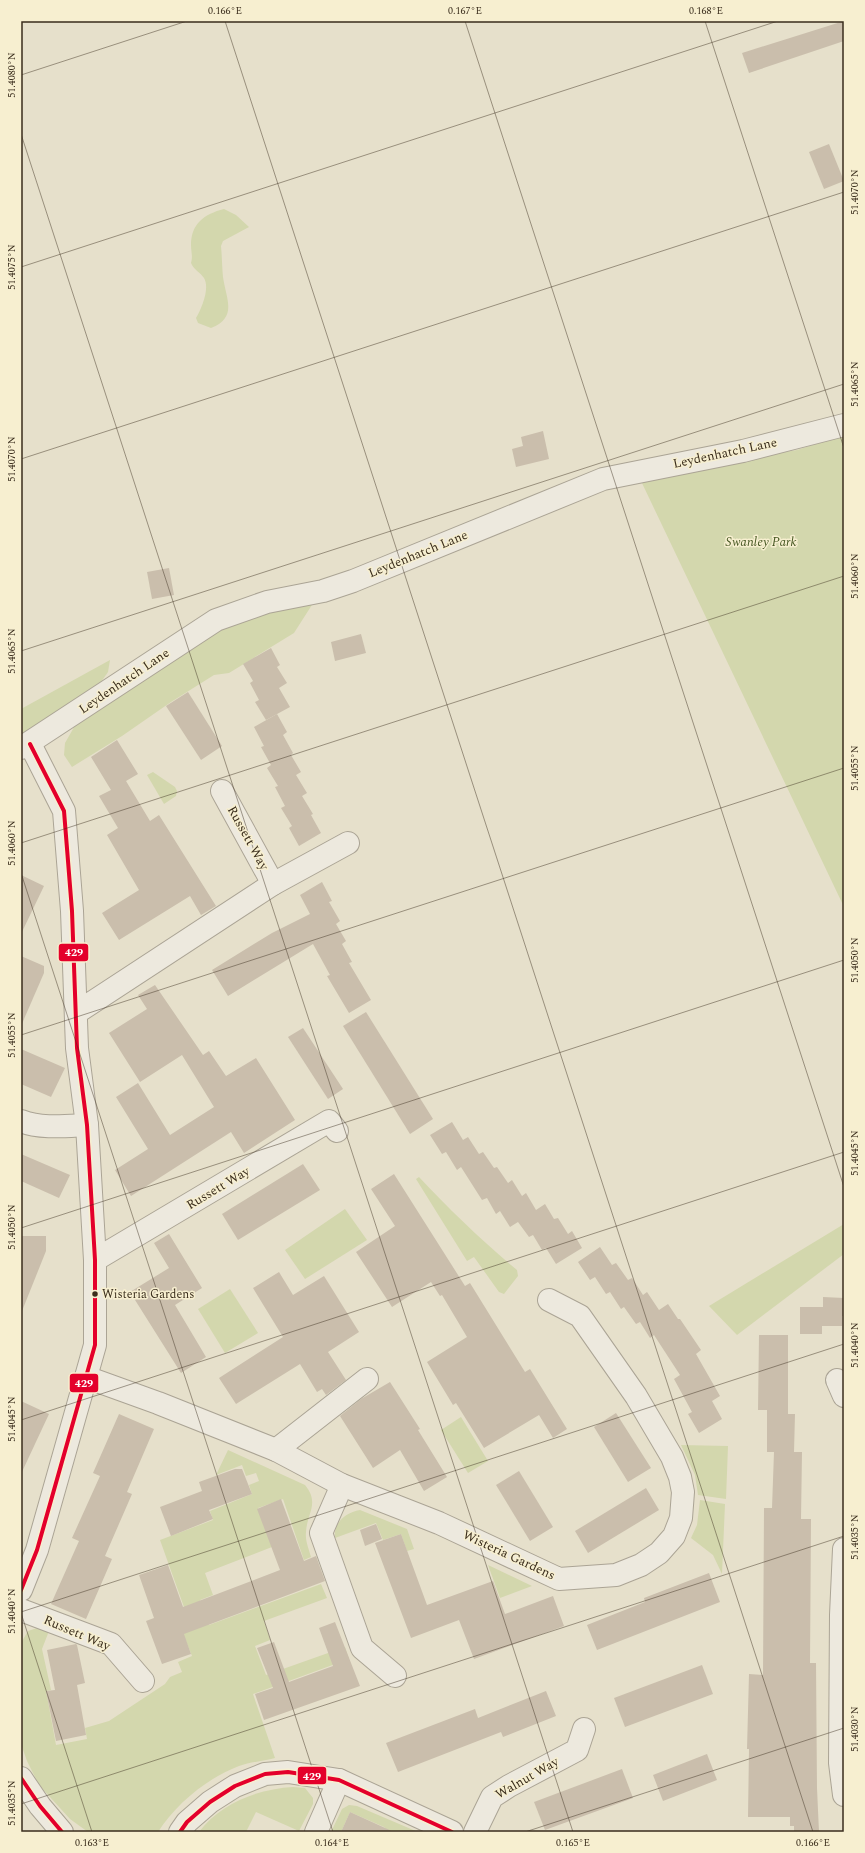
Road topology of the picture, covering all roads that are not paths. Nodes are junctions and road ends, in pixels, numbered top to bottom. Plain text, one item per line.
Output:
1 (844, 425) edge
2 (25, 746) edge
3 (222, 791) dead end
4 (348, 843) dead end
5 (273, 884) junction
6 (76, 1013) junction
7 (21, 1121) edge
8 (88, 1125) junction
9 (337, 1131) dead end
10 (95, 1260) junction
11 (549, 1300) dead end
12 (86, 1377) junction
13 (367, 1379) dead end
14 (276, 1450) junction
15 (342, 1485) junction
16 (29, 1547) edge
17 (844, 1549) edge
18 (21, 1590) edge
19 (21, 1610) edge
20 (395, 1676) dead end
21 (143, 1681) dead end
22 (842, 1728) edge
23 (584, 1730) dead end
24 (21, 1778) edge
25 (339, 1780) junction
26 (844, 1795) edge
27 (62, 1832) edge
28 (180, 1832) edge
29 (316, 1832) edge
30 (452, 1832) edge
31 (475, 1832) edge

1 - 2 street, Leydenhatch Lane
2 - 6 street
3 - 5 street, Russett Way
4 - 5 street, Russett Way
5 - 6 street, Russett Way
6 - 8 street
7 - 8 street
8 - 10 street
9 - 10 street, Russett Way
10 - 12 street
11 - 15 street, Wisteria Gardens
12 - 14 street, Wisteria Gardens
12 - 16 street
13 - 14 street
14 - 15 street, Wisteria Gardens
15 - 20 street
16 - 18 street
17 - 22 street
19 - 21 street, Russett Way
22 - 26 street
23 - 31 street, Walnut Way
24 - 27 street
25 - 28 street
25 - 29 street
25 - 30 street

